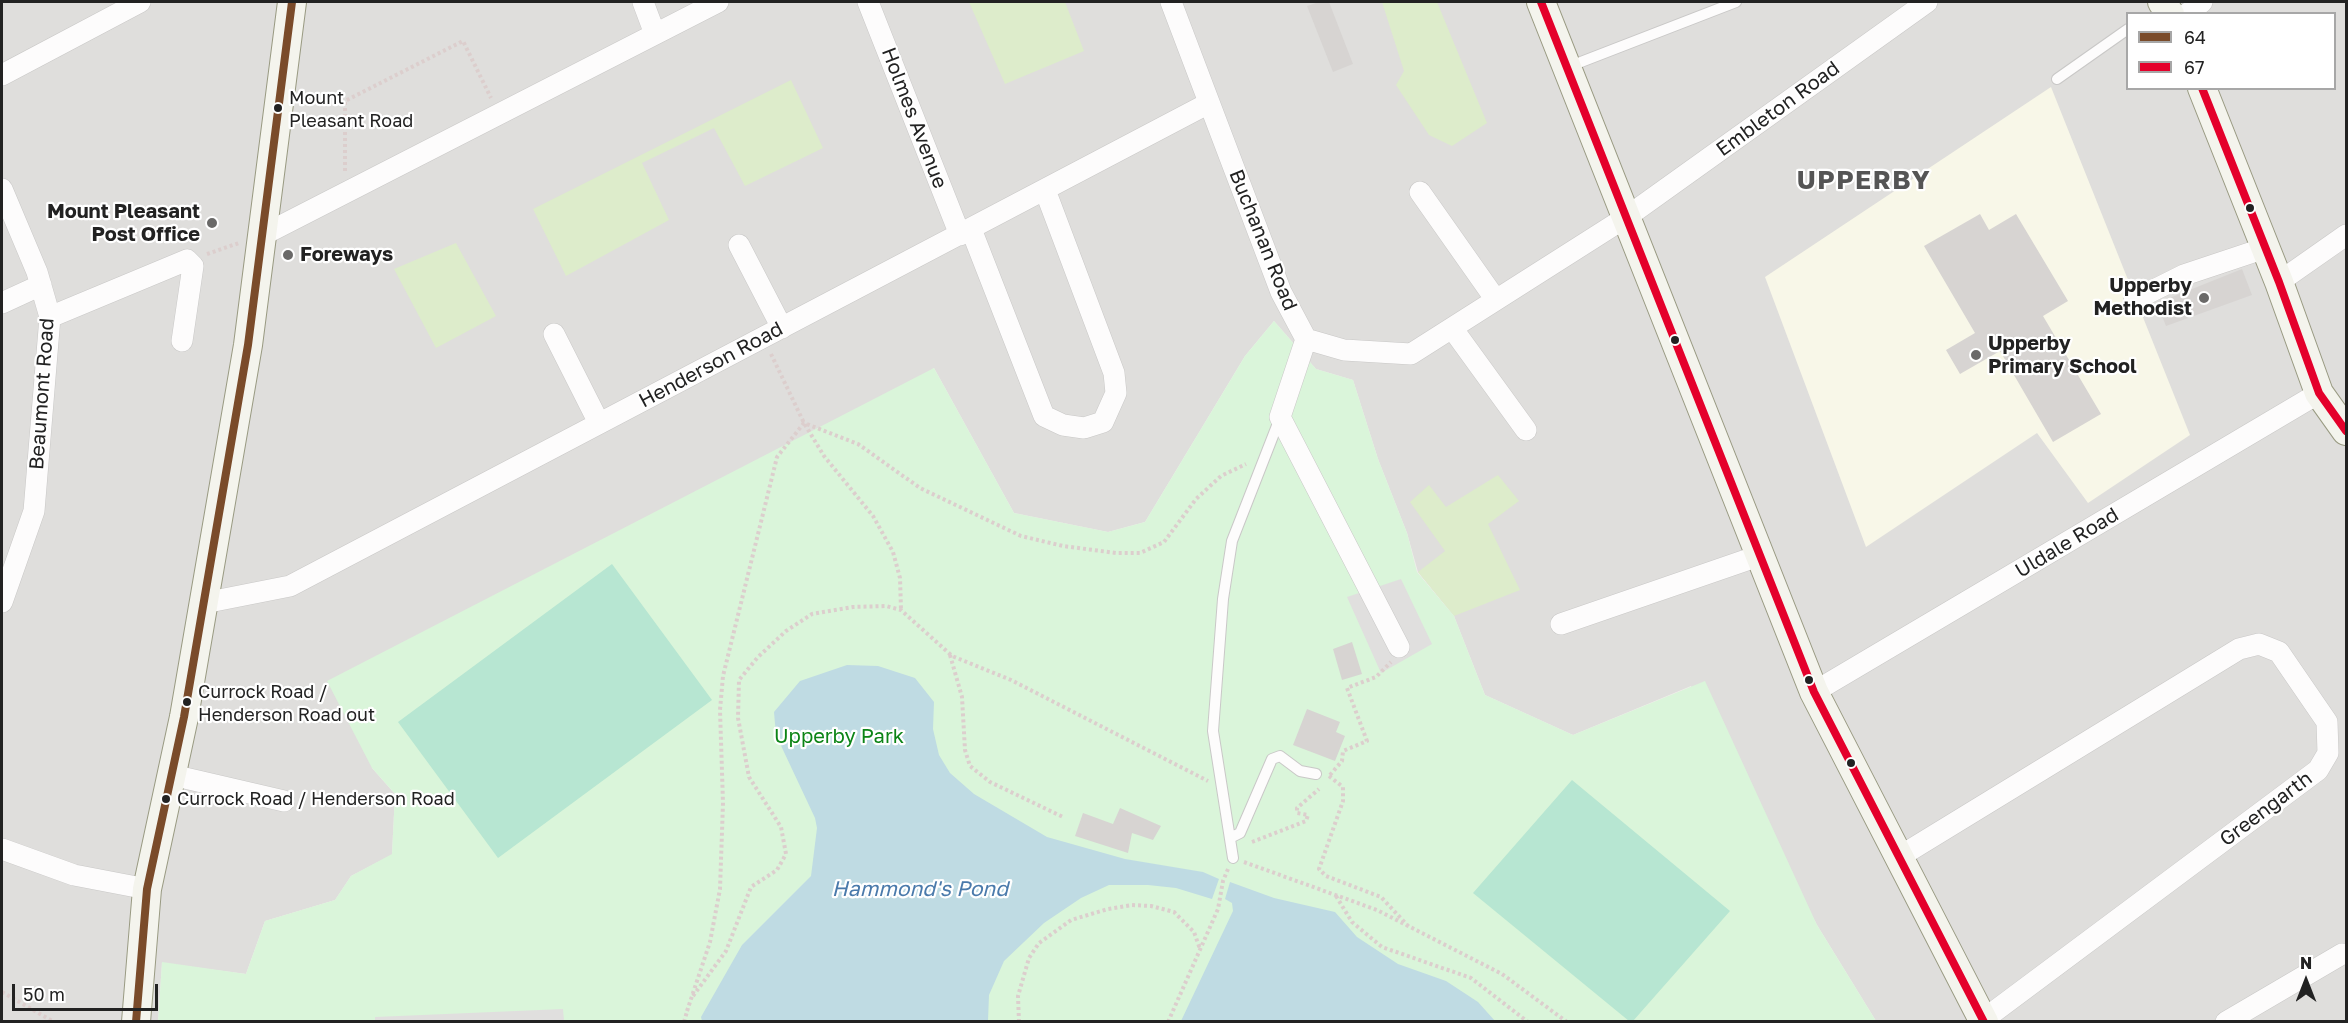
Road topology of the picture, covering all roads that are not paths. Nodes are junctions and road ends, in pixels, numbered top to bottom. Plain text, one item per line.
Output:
1 (140, 2) edge
2 (292, 2) edge
3 (643, 2) edge
4 (718, 2) edge
5 (868, 2) edge
6 (1171, 2) edge
7 (1541, 2) edge
8 (1736, 2) edge
9 (1927, 2) edge
10 (2202, 2) edge
11 (2168, 8) edge
12 (2126, 30) edge
13 (656, 34) junction
14 (1567, 67) junction
15 (2, 75) edge
16 (2057, 79) dead end
17 (2203, 90) edge
18 (1209, 103) junction
19 (2, 189) edge
20 (1045, 190) junction
21 (1420, 192) dead end
22 (1628, 216) junction
23 (965, 232) junction
24 (263, 235) junction
25 (2346, 235) edge
26 (739, 244) dead end
27 (2265, 248) junction
28 (2279, 282) junction
29 (40, 285) junction
30 (1496, 300) junction
31 (2134, 300) dead end
32 (2, 303) edge
33 (50, 317) junction
34 (782, 328) junction
35 (1452, 328) junction
36 (554, 334) dead end
37 (1306, 339) junction
38 (182, 341) dead end
39 (2319, 393) junction
40 (1280, 417) junction
41 (599, 423) junction
42 (1526, 430) dead end
43 (2346, 431) edge
44 (1761, 555) junction
45 (2, 602) edge
46 (204, 603) junction
47 (1561, 624) dead end
48 (1398, 647) road end
49 (1814, 692) junction
50 (1316, 774) road end
51 (172, 775) junction
52 (284, 801) dead end
53 (1230, 838) junction
54 (2, 849) edge
55 (1899, 857) junction
56 (1233, 858) road end
57 (147, 889) junction
58 (2342, 954) dead end
59 (1984, 1021) edge
60 (136, 1022) edge
61 (2226, 1022) edge

1 - 15 street
2 - 24 street
3 - 13 street
4 - 13 street
5 - 23 street, Holmes Avenue
6 - 18 street, Buchanan Road
7 - 14 street
8 - 14 lane
9 - 22 street, Embleton Road
10 - 11 street
12 - 16 lane
13 - 24 street
14 - 22 street
17 - 27 street
18 - 20 street, Henderson Road
18 - 37 street, Buchanan Road
19 - 29 street, Beaumont Road
20 - 23 street, Henderson Road
20 - 23 street, Holmes Avenue
21 - 30 street
22 - 30 street
22 - 44 street
23 - 34 street, Henderson Road
24 - 46 street
25 - 28 street
26 - 34 street
27 - 28 street
27 - 31 street
28 - 39 street
29 - 32 street
29 - 33 street, Beaumont Road
30 - 35 street
33 - 38 street
33 - 45 street, Beaumont Road
34 - 41 street, Henderson Road
35 - 37 street
35 - 42 street
36 - 41 street
37 - 40 street
39 - 43 street
39 - 49 street, Uldale Road
40 - 48 street
40 - 53 lane
41 - 46 street, Henderson Road
44 - 47 street
44 - 49 street
46 - 51 street
49 - 55 street
50 - 53 lane
51 - 52 street
51 - 57 street
53 - 56 lane
54 - 57 street
55 - 59 street
55 - 59 street, Greengarth
57 - 60 street
58 - 61 street

